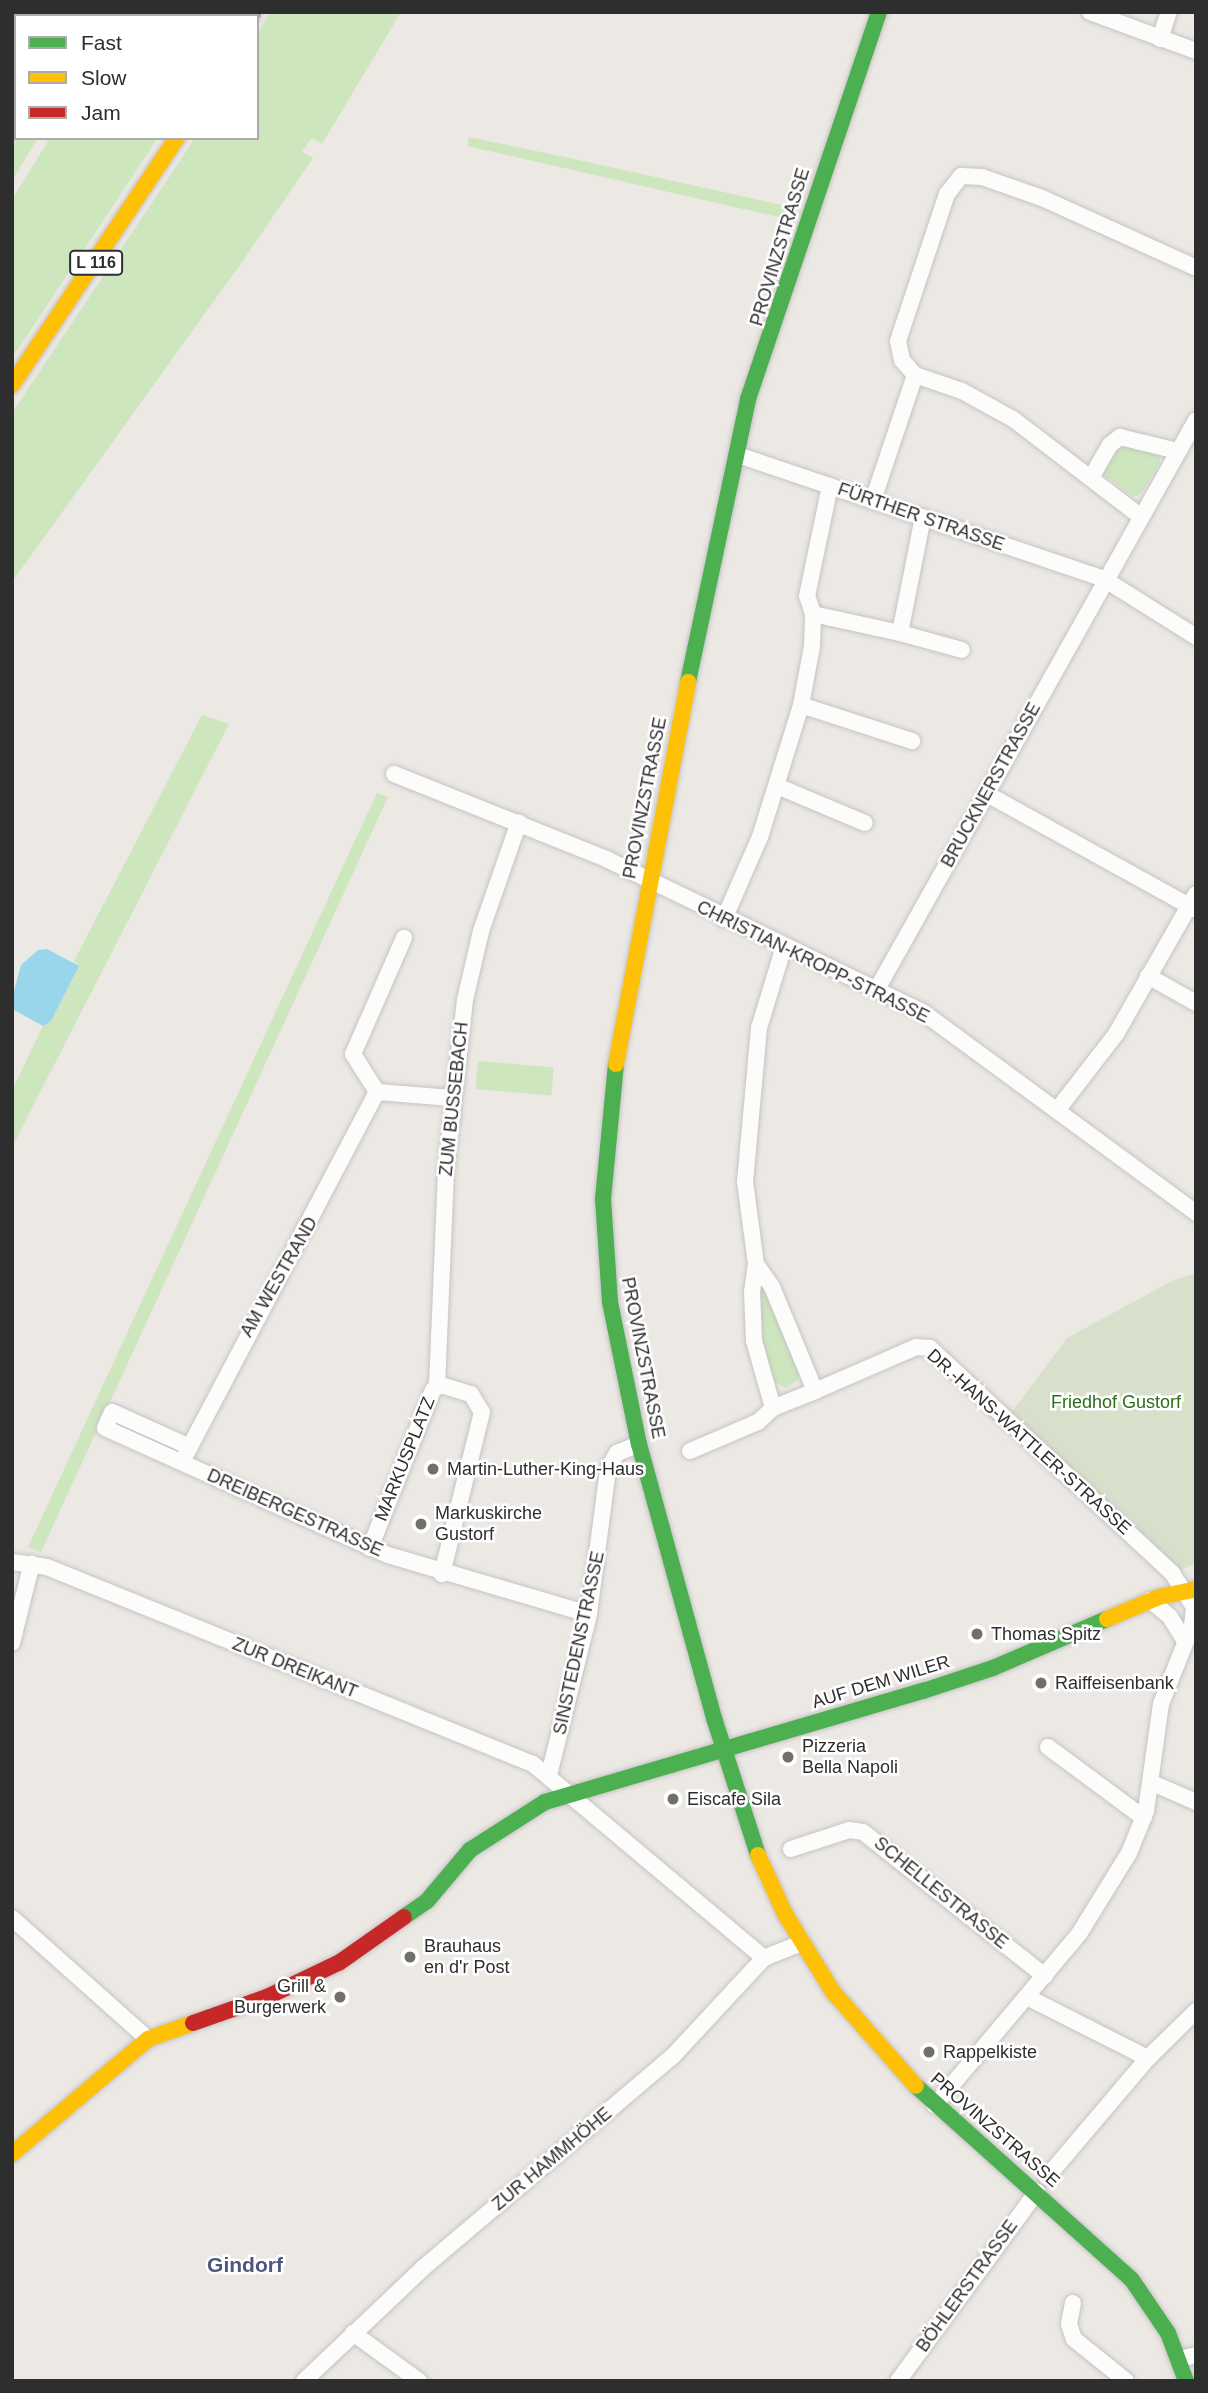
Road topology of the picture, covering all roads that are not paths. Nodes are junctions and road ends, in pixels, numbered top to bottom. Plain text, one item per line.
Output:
1 (879, 12) edge
2 (1090, 12) edge
3 (1169, 12) edge
4 (1160, 39) junction
5 (1196, 51) edge
6 (176, 140) edge
7 (1196, 268) edge
8 (915, 375) junction
9 (12, 385) edge
10 (1196, 420) edge
11 (1177, 452) junction
12 (738, 455) junction
13 (1093, 476) junction
14 (830, 486) junction
15 (873, 500) junction
16 (1140, 516) junction
17 (923, 517) junction
18 (1104, 579) junction
19 (813, 614) junction
20 (900, 633) junction
21 (1196, 637) edge
22 (962, 649) dead end
23 (801, 705) junction
24 (912, 741) dead end
25 (394, 774) dead end
26 (777, 786) junction
27 (987, 794) junction
28 (519, 822) junction
29 (865, 823) dead end
30 (648, 881) junction
31 (1193, 904) edge
32 (724, 919) junction
33 (404, 938) dead end
34 (784, 946) junction
35 (1148, 975) junction
36 (877, 989) junction
37 (1196, 1003) edge
38 (377, 1092) junction
39 (452, 1098) junction
40 (1058, 1109) junction
41 (1196, 1213) edge
42 (756, 1264) junction
43 (437, 1385) junction
44 (816, 1391) junction
45 (773, 1408) junction
46 (639, 1444) junction
47 (190, 1447) junction
48 (690, 1451) dead end
49 (182, 1463) junction
50 (370, 1548) junction
51 (12, 1562) edge
52 (32, 1563) junction
53 (442, 1574) junction
54 (1191, 1590) edge
55 (1150, 1601) junction
56 (589, 1614) junction
57 (1185, 1641) junction
58 (12, 1643) edge
59 (1048, 1747) dead end
60 (724, 1750) junction
61 (549, 1775) junction
62 (1150, 1782) junction
63 (571, 1793) junction
64 (1196, 1802) edge
65 (1144, 1818) junction
66 (791, 1849) dead end
67 (12, 1918) edge
68 (801, 1943) junction
69 (764, 1958) junction
70 (1045, 1976) junction
71 (1027, 1997) junction
72 (1196, 2011) edge
73 (148, 2039) junction
74 (1148, 2058) junction
75 (935, 2105) junction
76 (12, 2154) edge
77 (1046, 2177) dead end
78 (1037, 2192) junction
79 (1073, 2303) dead end
80 (353, 2333) junction
81 (1196, 2355) edge
82 (1179, 2359) junction
83 (304, 2381) edge
84 (419, 2381) edge
85 (898, 2381) edge
86 (1126, 2381) edge
87 (1186, 2381) edge

1 - 12 street, PROVINZSTRASSE
2 - 4 street
3 - 4 street
4 - 5 street
6 - 9 street, L 116
7 - 8 street
8 - 13 street
8 - 15 street
10 - 11 street
11 - 13 street
11 - 16 street
12 - 14 street, FÜRTHER STRASSE
12 - 30 street, PROVINZSTRASSE
13 - 16 street
14 - 15 street, FÜRTHER STRASSE
14 - 19 street
15 - 17 street, FÜRTHER STRASSE
16 - 18 street
17 - 18 street, FÜRTHER STRASSE
17 - 20 street
18 - 21 street, FÜRTHER STRASSE
18 - 27 street, BRUCKNERSTRASSE
19 - 20 street
19 - 23 street
20 - 22 street
23 - 24 street
23 - 26 street
25 - 28 street, CHRISTIAN-KROPP-STRASSE
26 - 29 street
26 - 32 street
27 - 31 street
27 - 36 street, BRUCKNERSTRASSE
28 - 30 street, CHRISTIAN-KROPP-STRASSE
28 - 39 street, ZUM BUSSEBACH
30 - 32 street, CHRISTIAN-KROPP-STRASSE
30 - 46 street, PROVINZSTRASSE
31 - 35 street
32 - 34 street, CHRISTIAN-KROPP-STRASSE
33 - 38 street
34 - 36 street, CHRISTIAN-KROPP-STRASSE
34 - 42 street
35 - 37 street
35 - 40 street
36 - 40 street, CHRISTIAN-KROPP-STRASSE
38 - 39 street
38 - 47 street, AM WESTRAND
39 - 43 street, ZUM BUSSEBACH
40 - 41 street, CHRISTIAN-KROPP-STRASSE
42 - 44 street
42 - 45 street
43 - 50 street, MARKUSPLATZ
43 - 53 street, MARKUSPLATZ
44 - 45 street, DR.-HANS-WATTLER-STRASSE
44 - 54 street, DR.-HANS-WATTLER-STRASSE
45 - 48 street, DR.-HANS-WATTLER-STRASSE
46 - 56 street, SINSTEDENSTRASSE
46 - 60 street, PROVINZSTRASSE
47 - 49 street, AM WESTRAND
47 - 49 street, DREIBERGESTRASSE
49 - 50 street, DREIBERGESTRASSE
50 - 53 street, DREIBERGESTRASSE
51 - 52 street, ZUR DREIKANT
52 - 58 street
52 - 61 street, ZUR DREIKANT
53 - 56 street, DREIBERGESTRASSE
54 - 55 street, AUF DEM WILER
54 - 57 street
55 - 57 street
55 - 60 street, AUF DEM WILER
56 - 61 street, SINSTEDENSTRASSE
57 - 62 street
59 - 65 street
60 - 63 street, AUF DEM WILER
60 - 68 street, PROVINZSTRASSE
61 - 63 street, ZUR DREIKANT
62 - 64 street
62 - 65 street
63 - 69 street
63 - 73 street, AUF DEM WILER
65 - 70 street
66 - 70 street, SCHELLESTRASSE
67 - 73 street
68 - 69 street, ZUR HAMMHÖHE
68 - 75 street, PROVINZSTRASSE
69 - 80 street, ZUR HAMMHÖHE
70 - 71 street
71 - 74 street
71 - 75 street
72 - 74 street
73 - 76 street
74 - 77 street
75 - 78 street, PROVINZSTRASSE
78 - 82 street, PROVINZSTRASSE
78 - 85 street, BÖHLERSTRASSE
79 - 86 street
80 - 83 street, ZUR HAMMHÖHE
80 - 84 street
81 - 82 street
82 - 87 street, PROVINZSTRASSE

